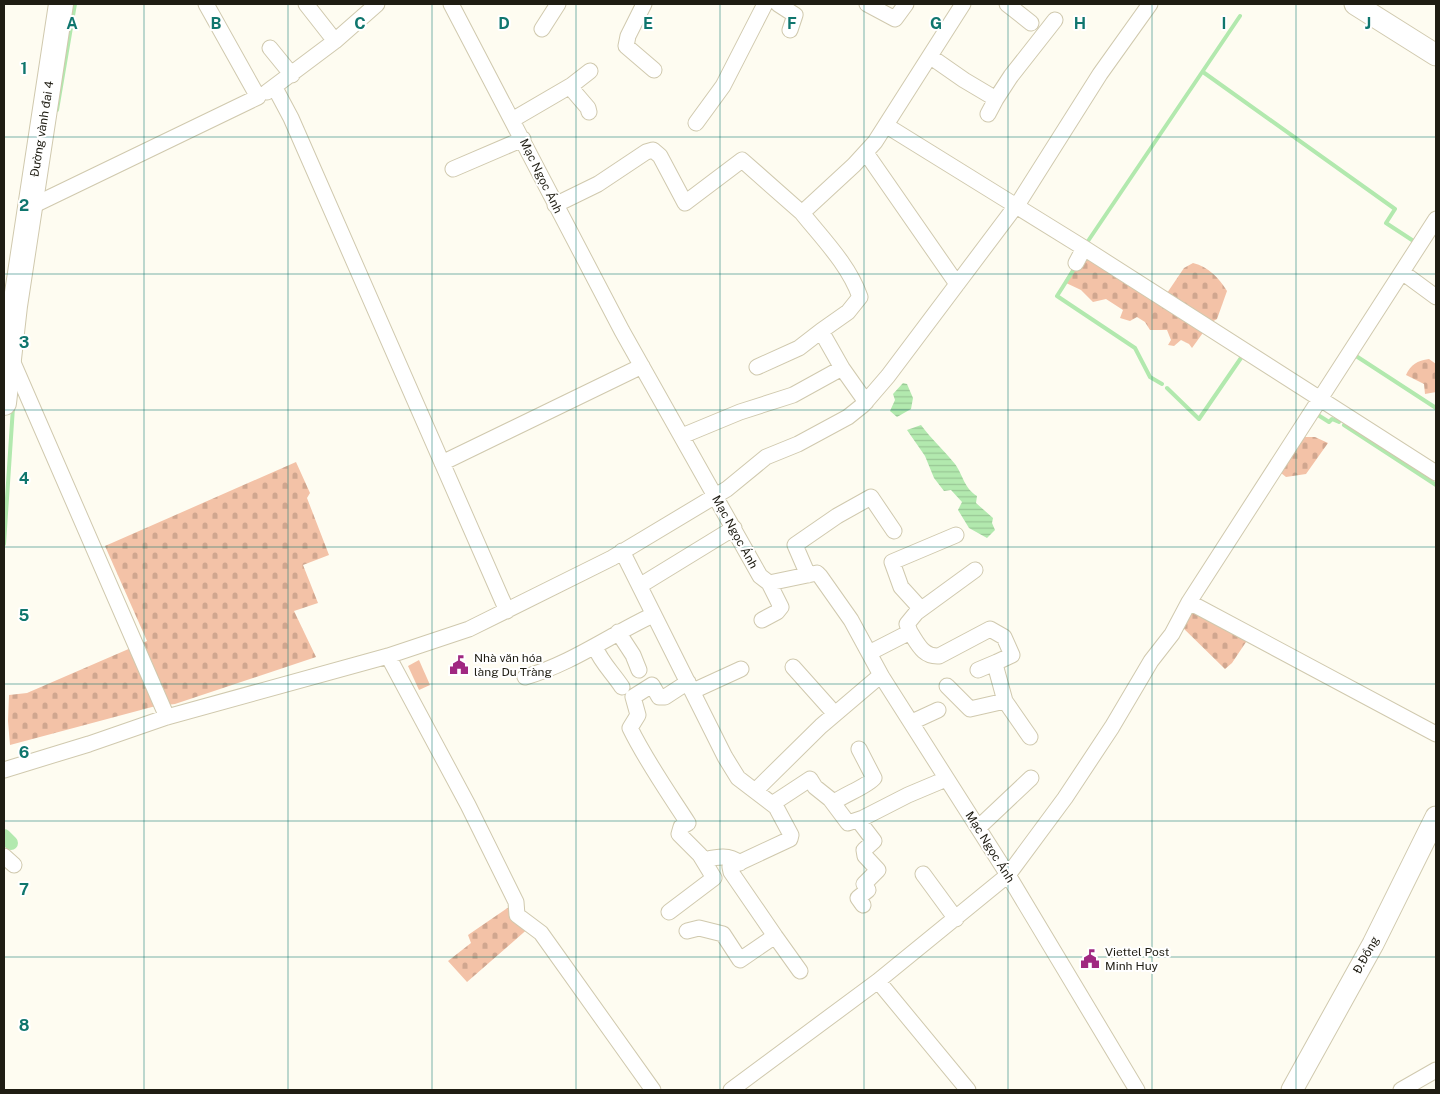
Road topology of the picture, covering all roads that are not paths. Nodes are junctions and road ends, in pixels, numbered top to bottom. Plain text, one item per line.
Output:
1 (61, 4) edge
2 (206, 4) edge
3 (306, 4) edge
4 (377, 4) edge
5 (451, 4) edge
6 (558, 4) edge
7 (644, 4) edge
8 (765, 4) edge
9 (778, 4) edge
10 (867, 4) edge
11 (906, 4) edge
12 (963, 4) edge
13 (1007, 4) edge
14 (1150, 4) edge
15 (1354, 4) edge
16 (1055, 20) dead end
17 (1031, 23) dead end
18 (542, 29) dead end
19 (790, 30) dead end
20 (335, 41) junction
21 (270, 48) dead end
22 (1436, 55) edge
23 (931, 56) junction
24 (654, 70) dead end
25 (590, 71) dead end
26 (292, 75) junction
27 (570, 87) junction
28 (275, 88) junction
29 (258, 96) junction
30 (996, 99) junction
31 (589, 112) dead end
32 (988, 114) dead end
33 (512, 120) junction
34 (696, 123) dead end
35 (887, 126) junction
36 (523, 140) junction
37 (866, 153) junction
38 (453, 168) dead end
39 (555, 205) junction
40 (30, 206) junction
41 (1015, 207) junction
42 (802, 213) junction
43 (1436, 219) edge
44 (1084, 248) junction
45 (1076, 262) dead end
46 (1402, 272) junction
47 (957, 284) junction
48 (1436, 297) edge
49 (821, 331) junction
50 (9, 354) junction
51 (642, 366) junction
52 (757, 367) dead end
53 (842, 368) junction
54 (1320, 400) junction
55 (866, 402) junction
56 (4, 403) edge
57 (682, 436) junction
58 (442, 463) junction
59 (1436, 473) edge
60 (716, 496) junction
61 (734, 528) junction
62 (894, 531) dead end
63 (956, 535) dead end
64 (622, 551) junction
65 (975, 570) dead end
66 (808, 575) junction
67 (769, 583) junction
68 (641, 585) junction
69 (1189, 602) junction
70 (922, 609) junction
71 (653, 615) junction
72 (505, 617) junction
73 (762, 620) dead end
74 (618, 632) junction
75 (910, 632) junction
76 (595, 647) junction
77 (869, 653) junction
78 (388, 656) junction
79 (997, 662) junction
80 (793, 667) dead end
81 (741, 669) dead end
82 (639, 670) dead end
83 (978, 670) dead end
84 (882, 675) junction
85 (525, 677) dead end
86 (947, 686) dead end
87 (622, 687) dead end
88 (691, 687) junction
89 (1005, 701) junction
90 (938, 710) dead end
91 (835, 714) junction
92 (167, 717) junction
93 (912, 722) junction
94 (1436, 734) edge
95 (1030, 737) dead end
96 (859, 749) dead end
97 (4, 770) edge
98 (946, 778) junction
99 (1031, 778) dead end
100 (755, 790) junction
101 (833, 803) junction
102 (772, 804) junction
103 (1436, 817) edge
104 (858, 820) junction
105 (978, 828) junction
106 (703, 860) junction
107 (740, 862) junction
108 (923, 874) dead end
109 (1008, 875) junction
110 (863, 905) dead end
111 (669, 912) dead end
112 (956, 919) junction
113 (687, 931) dead end
114 (775, 936) junction
115 (800, 971) dead end
116 (878, 981) junction
117 (1436, 1070) edge
118 (653, 1090) edge
119 (731, 1090) edge
120 (968, 1090) edge
121 (1137, 1090) edge
122 (1292, 1090) edge
123 (1401, 1090) edge

1 - 40 main road, Đường vành đai 4
2 - 29 street
3 - 20 street
4 - 20 street
5 - 33 street, Mạc Ngọc Ánh
6 - 18 street
7 - 24 street
8 - 34 street
9 - 19 street
10 - 11 street
12 - 23 street
13 - 17 street
14 - 41 street
15 - 22 street
16 - 30 street
20 - 26 street
21 - 26 street
23 - 30 street
23 - 35 street
25 - 27 street
26 - 28 street
27 - 31 street
27 - 33 street
28 - 29 street
28 - 58 street
29 - 40 street
30 - 32 street
33 - 36 street, Mạc Ngọc Ánh
35 - 37 street
35 - 41 street
36 - 38 street
36 - 39 street, Mạc Ngọc Ánh
37 - 42 street
37 - 47 street
39 - 42 street
39 - 51 street, Mạc Ngọc Ánh
40 - 50 main road, Đường vành đai 4
41 - 44 street
41 - 47 street
42 - 49 street
43 - 46 street
44 - 45 street
44 - 54 street
46 - 48 street
46 - 54 street
47 - 55 street
49 - 52 street
49 - 53 street
50 - 56 main road, Đường vành đai 4
50 - 92 street
51 - 57 street, Mạc Ngọc Ánh
51 - 58 street
53 - 55 street
53 - 57 street
54 - 59 street
54 - 69 street
55 - 60 street
57 - 60 street, Mạc Ngọc Ánh
58 - 72 street
60 - 61 street, Mạc Ngọc Ánh
60 - 64 street
61 - 67 street, Mạc Ngọc Ánh
61 - 68 street
62 - 66 street
63 - 70 street
64 - 68 street
64 - 72 street
65 - 70 street
66 - 67 street
66 - 77 street, Mạc Ngọc Ánh
67 - 73 street, Mạc Ngọc Ánh
68 - 71 street
69 - 94 street
69 - 109 street
70 - 75 street
71 - 74 street
71 - 88 street
72 - 78 street
74 - 76 street
74 - 82 street
75 - 77 street
75 - 79 street
76 - 85 street
76 - 87 street
77 - 84 street, Mạc Ngọc Ánh
78 - 92 street
78 - 118 street
79 - 83 street
79 - 89 street
80 - 91 street
81 - 88 street
84 - 91 street
84 - 93 street, Mạc Ngọc Ánh
86 - 89 street
88 - 100 street
88 - 106 street
89 - 95 street
90 - 93 street
91 - 100 street
92 - 97 street
93 - 98 street, Mạc Ngọc Ánh
96 - 101 street
98 - 104 street
98 - 105 street, Mạc Ngọc Ánh
99 - 105 street
100 - 102 street
101 - 102 street
101 - 104 street
102 - 107 street
103 - 122 street, Đ.Đồng
104 - 110 street
105 - 109 street, Mạc Ngọc Ánh
106 - 107 street
106 - 111 street
107 - 114 street
108 - 112 street
109 - 112 street
109 - 121 street, Mạc Ngọc Ánh
112 - 116 street
113 - 114 street
114 - 115 street
116 - 119 street
116 - 120 street
117 - 123 street

